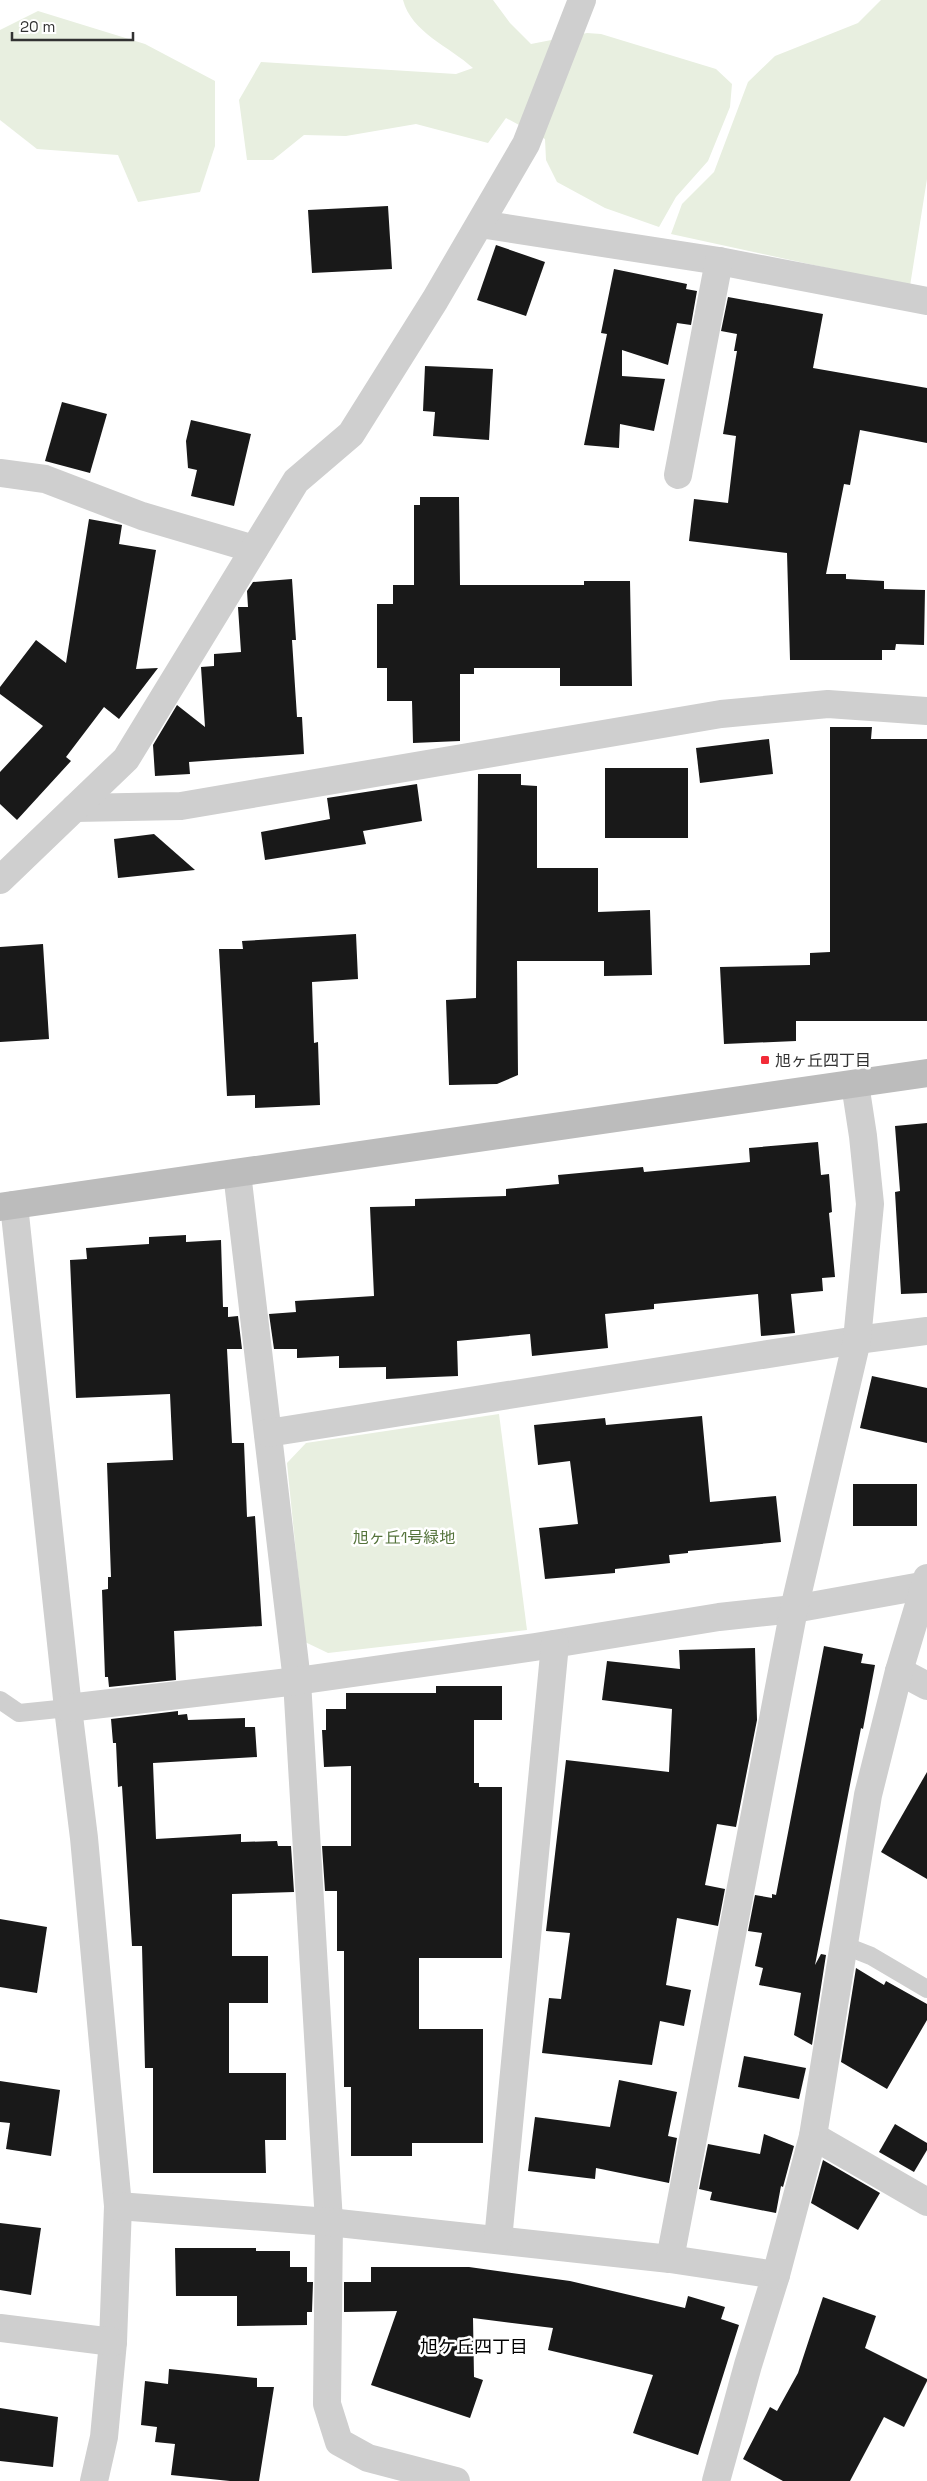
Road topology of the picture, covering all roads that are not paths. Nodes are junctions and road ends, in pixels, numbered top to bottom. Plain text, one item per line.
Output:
1 (582, 0) edge
2 (480, 224) junction
3 (719, 261) junction
4 (927, 301) edge
5 (0, 473) edge
6 (678, 475) dead end
7 (254, 549) junction
8 (927, 711) edge
9 (75, 808) junction
10 (0, 880) edge
11 (927, 1073) edge
12 (855, 1084) junction
13 (237, 1173) junction
14 (7, 1206) edge
15 (927, 1331) edge
16 (857, 1340) junction
17 (268, 1433) junction
18 (927, 1583) edge
19 (794, 1609) junction
20 (555, 1644) junction
21 (899, 1671) junction
22 (297, 1681) junction
23 (927, 1686) edge
24 (0, 1700) edge
25 (68, 1708) junction
26 (843, 1946) junction
27 (927, 1989) edge
28 (813, 2136) junction
29 (927, 2202) edge
30 (118, 2206) junction
31 (329, 2222) junction
32 (498, 2240) junction
33 (670, 2259) junction
34 (776, 2275) junction
35 (0, 2328) edge
36 (113, 2342) junction
37 (94, 2481) edge
38 (456, 2481) edge
39 (716, 2481) edge

1 - 2 street
2 - 3 street
2 - 7 street
3 - 4 street
3 - 6 street
5 - 7 street
7 - 9 street
8 - 9 street
9 - 10 street
11 - 12 street
12 - 13 street
12 - 16 street
13 - 14 street
13 - 17 street
14 - 25 street
15 - 16 street
16 - 17 street
16 - 19 street
17 - 22 street
18 - 19 street
18 - 21 street
19 - 20 street
19 - 33 street
20 - 22 street
20 - 32 street
21 - 23 street
21 - 26 street
22 - 25 street
22 - 31 street
24 - 25 lane
25 - 30 street
26 - 27 lane
26 - 28 street
28 - 29 street
28 - 34 street
30 - 31 street
30 - 36 street
31 - 32 street
31 - 38 street
32 - 33 street
33 - 34 street
34 - 39 street
35 - 36 street
36 - 37 street

